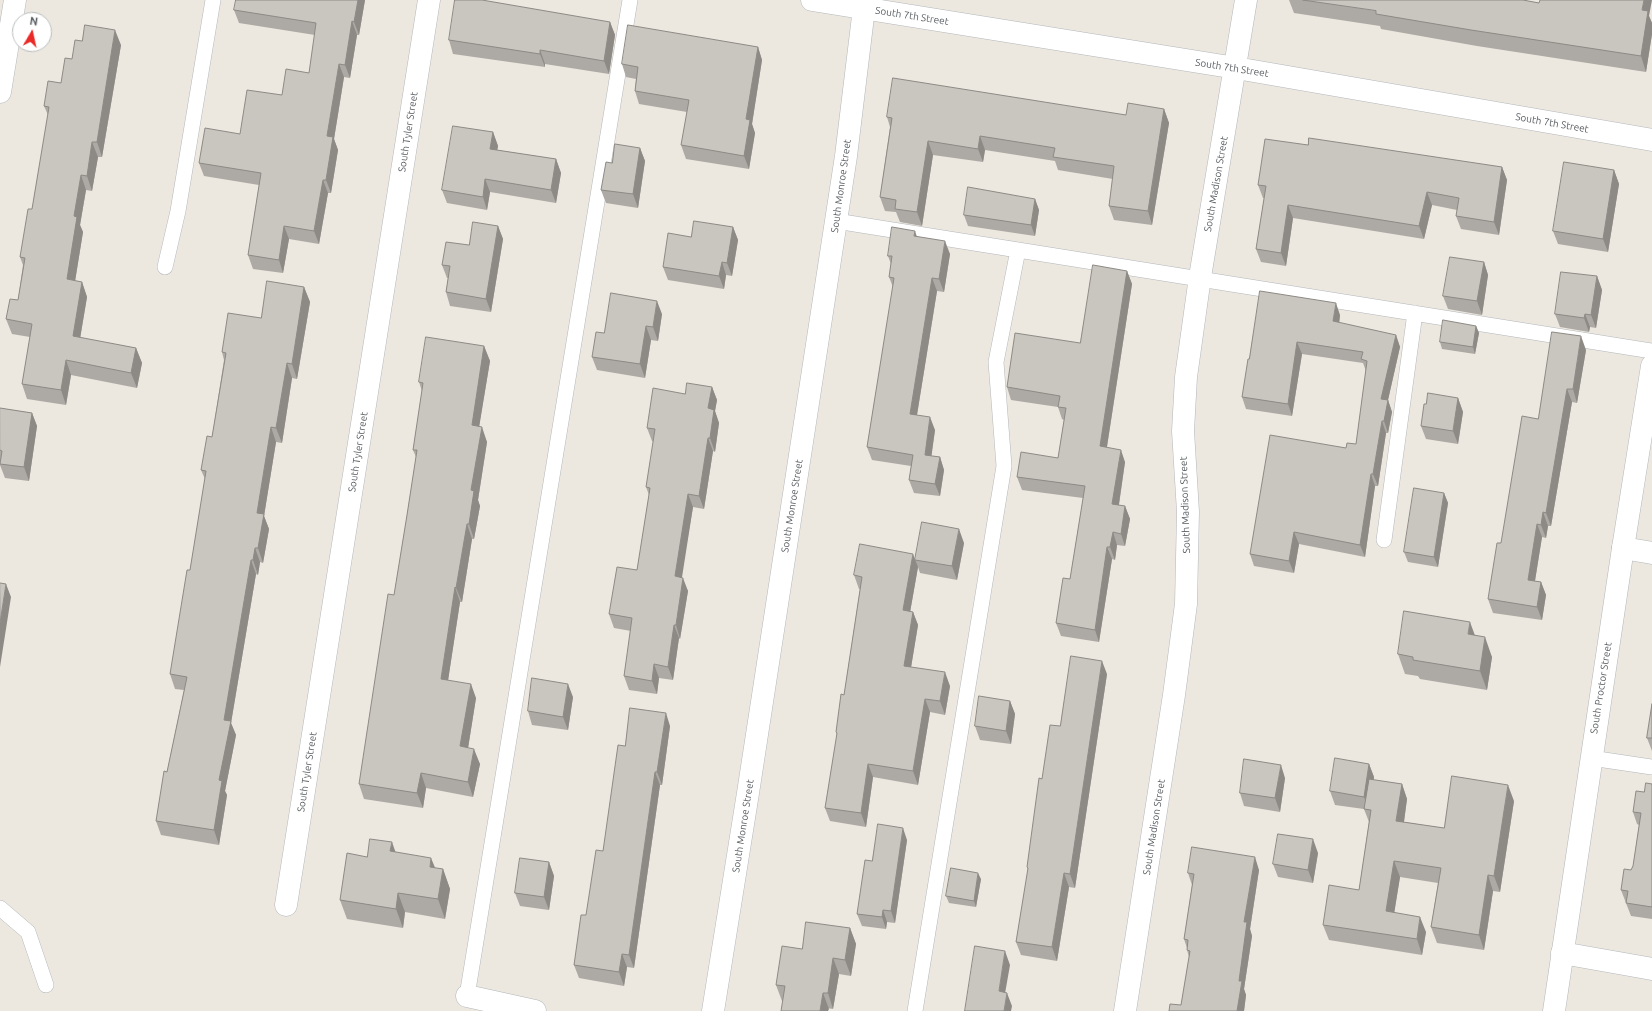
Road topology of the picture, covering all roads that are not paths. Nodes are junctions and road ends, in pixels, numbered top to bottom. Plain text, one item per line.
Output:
1 (15, 0) edge
2 (213, 0) edge
3 (429, 0) edge
4 (630, 0) edge
5 (812, 0) edge
6 (1246, 0) edge
7 (865, 4) edge
8 (1236, 68) junction
9 (1, 81) edge
10 (1652, 140) edge
11 (836, 221) junction
12 (1018, 250) junction
13 (165, 266) dead end
14 (1199, 279) junction
15 (1415, 313) junction
16 (1652, 351) edge
17 (1652, 366) edge
18 (1384, 540) dead end
19 (1623, 548) junction
20 (1652, 553) edge
21 (1591, 758) junction
22 (1652, 767) edge
23 (286, 905) dead end
24 (0, 908) edge
25 (1562, 954) junction
26 (1652, 969) edge
27 (46, 985) dead end
28 (467, 996) joint
29 (535, 1011) edge
30 (713, 1011) edge
31 (914, 1011) edge
32 (1125, 1011) edge
33 (1554, 1011) edge

1 - 9 street
2 - 13 lane
3 - 23 street, South Tyler Street
4 - 28 lane
5 - 7 street, South 7th Street
6 - 8 street, South Madison Street
7 - 8 street, South 7th Street
7 - 11 street, South Monroe Street
8 - 10 street, South 7th Street
8 - 14 street, South Madison Street
11 - 12 lane
11 - 30 street, South Monroe Street
12 - 14 lane
12 - 31 lane
14 - 15 lane
14 - 32 street, South Madison Street
15 - 16 lane
15 - 18 lane
17 - 19 street, South Proctor Street
19 - 20 street
19 - 21 street, South Proctor Street
21 - 22 lane
21 - 25 street, South Proctor Street
24 - 27 lane
25 - 26 street
25 - 33 street, South Proctor Street
28 - 29 street

